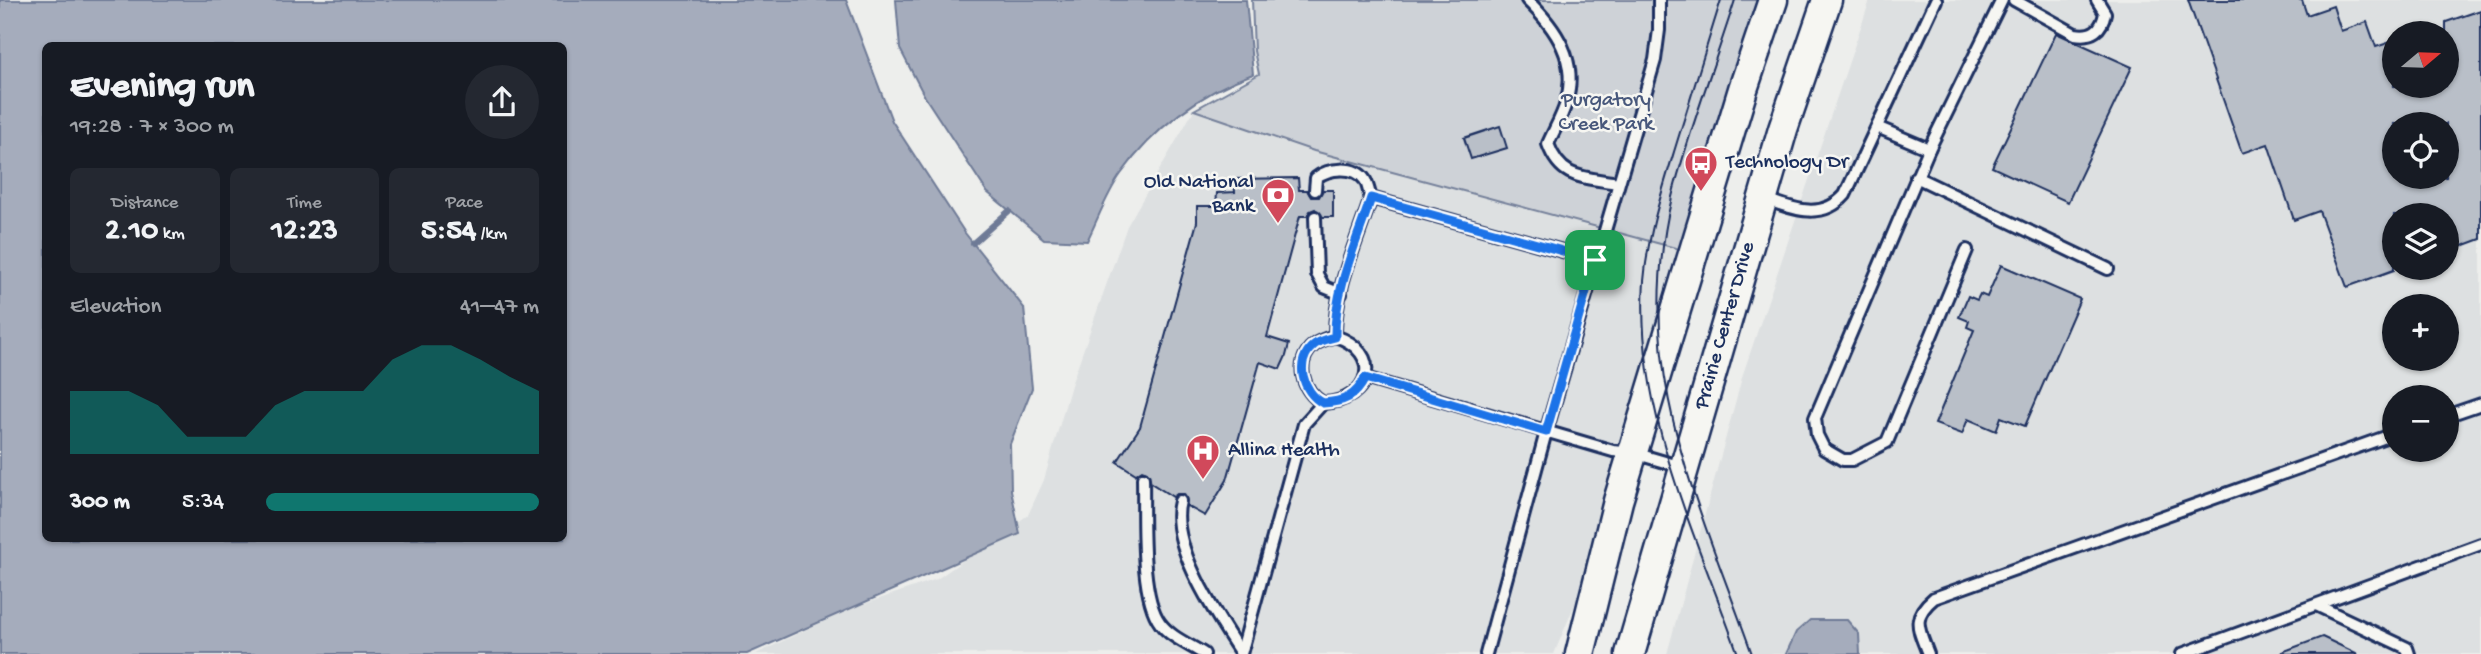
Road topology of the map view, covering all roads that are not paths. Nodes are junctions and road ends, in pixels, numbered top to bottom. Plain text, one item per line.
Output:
1 (1527, 0) edge
2 (1658, 0) edge
3 (1773, 0) edge
4 (1827, 0) edge
5 (1936, 0) edge
6 (2002, 0) edge
7 (2014, 0) edge
8 (2097, 0) edge
9 (1877, 127) junction
10 (1929, 149) junction
11 (1916, 177) junction
12 (1618, 183) junction
13 (1315, 190) dead end
14 (1371, 198) junction
15 (1763, 198) junction
16 (1315, 216) dead end
17 (1967, 250) dead end
18 (1595, 260) junction
19 (2108, 269) dead end
20 (1341, 294) junction
21 (1335, 337) junction
22 (1365, 378) junction
23 (1323, 403) junction
24 (2481, 404) edge
25 (2459, 411) edge
26 (1546, 432) junction
27 (2382, 438) edge
28 (1634, 453) junction
29 (1685, 468) junction
30 (1143, 478) dead end
31 (1180, 501) dead end
32 (2481, 544) edge
33 (2316, 605) junction
34 (1240, 653) edge
35 (1204, 654) edge
36 (1486, 654) edge
37 (1580, 654) edge
38 (1630, 654) edge
39 (1928, 654) edge
40 (2182, 654) edge
41 (2409, 654) edge

1 - 12 lane
2 - 12 lane
3 - 28 main road
4 - 15 main road, Prairie Center Drive
5 - 9 lane
6 - 10 lane
7 - 8 lane
9 - 10 lane
9 - 15 lane
10 - 11 lane
11 - 17 lane
11 - 19 lane
12 - 18 lane
13 - 14 lane
14 - 18 lane
14 - 20 lane
15 - 29 main road, Prairie Center Drive
16 - 20 lane
18 - 26 lane
20 - 21 lane
21 - 22 lane
21 - 23 lane
22 - 23 lane
22 - 26 lane
23 - 34 lane
24 - 25 lane
26 - 28 lane
26 - 36 lane
27 - 39 lane
28 - 29 lane
28 - 37 main road
29 - 38 main road, Prairie Center Drive
30 - 35 lane
31 - 34 lane
32 - 33 lane
33 - 40 lane
33 - 41 lane

